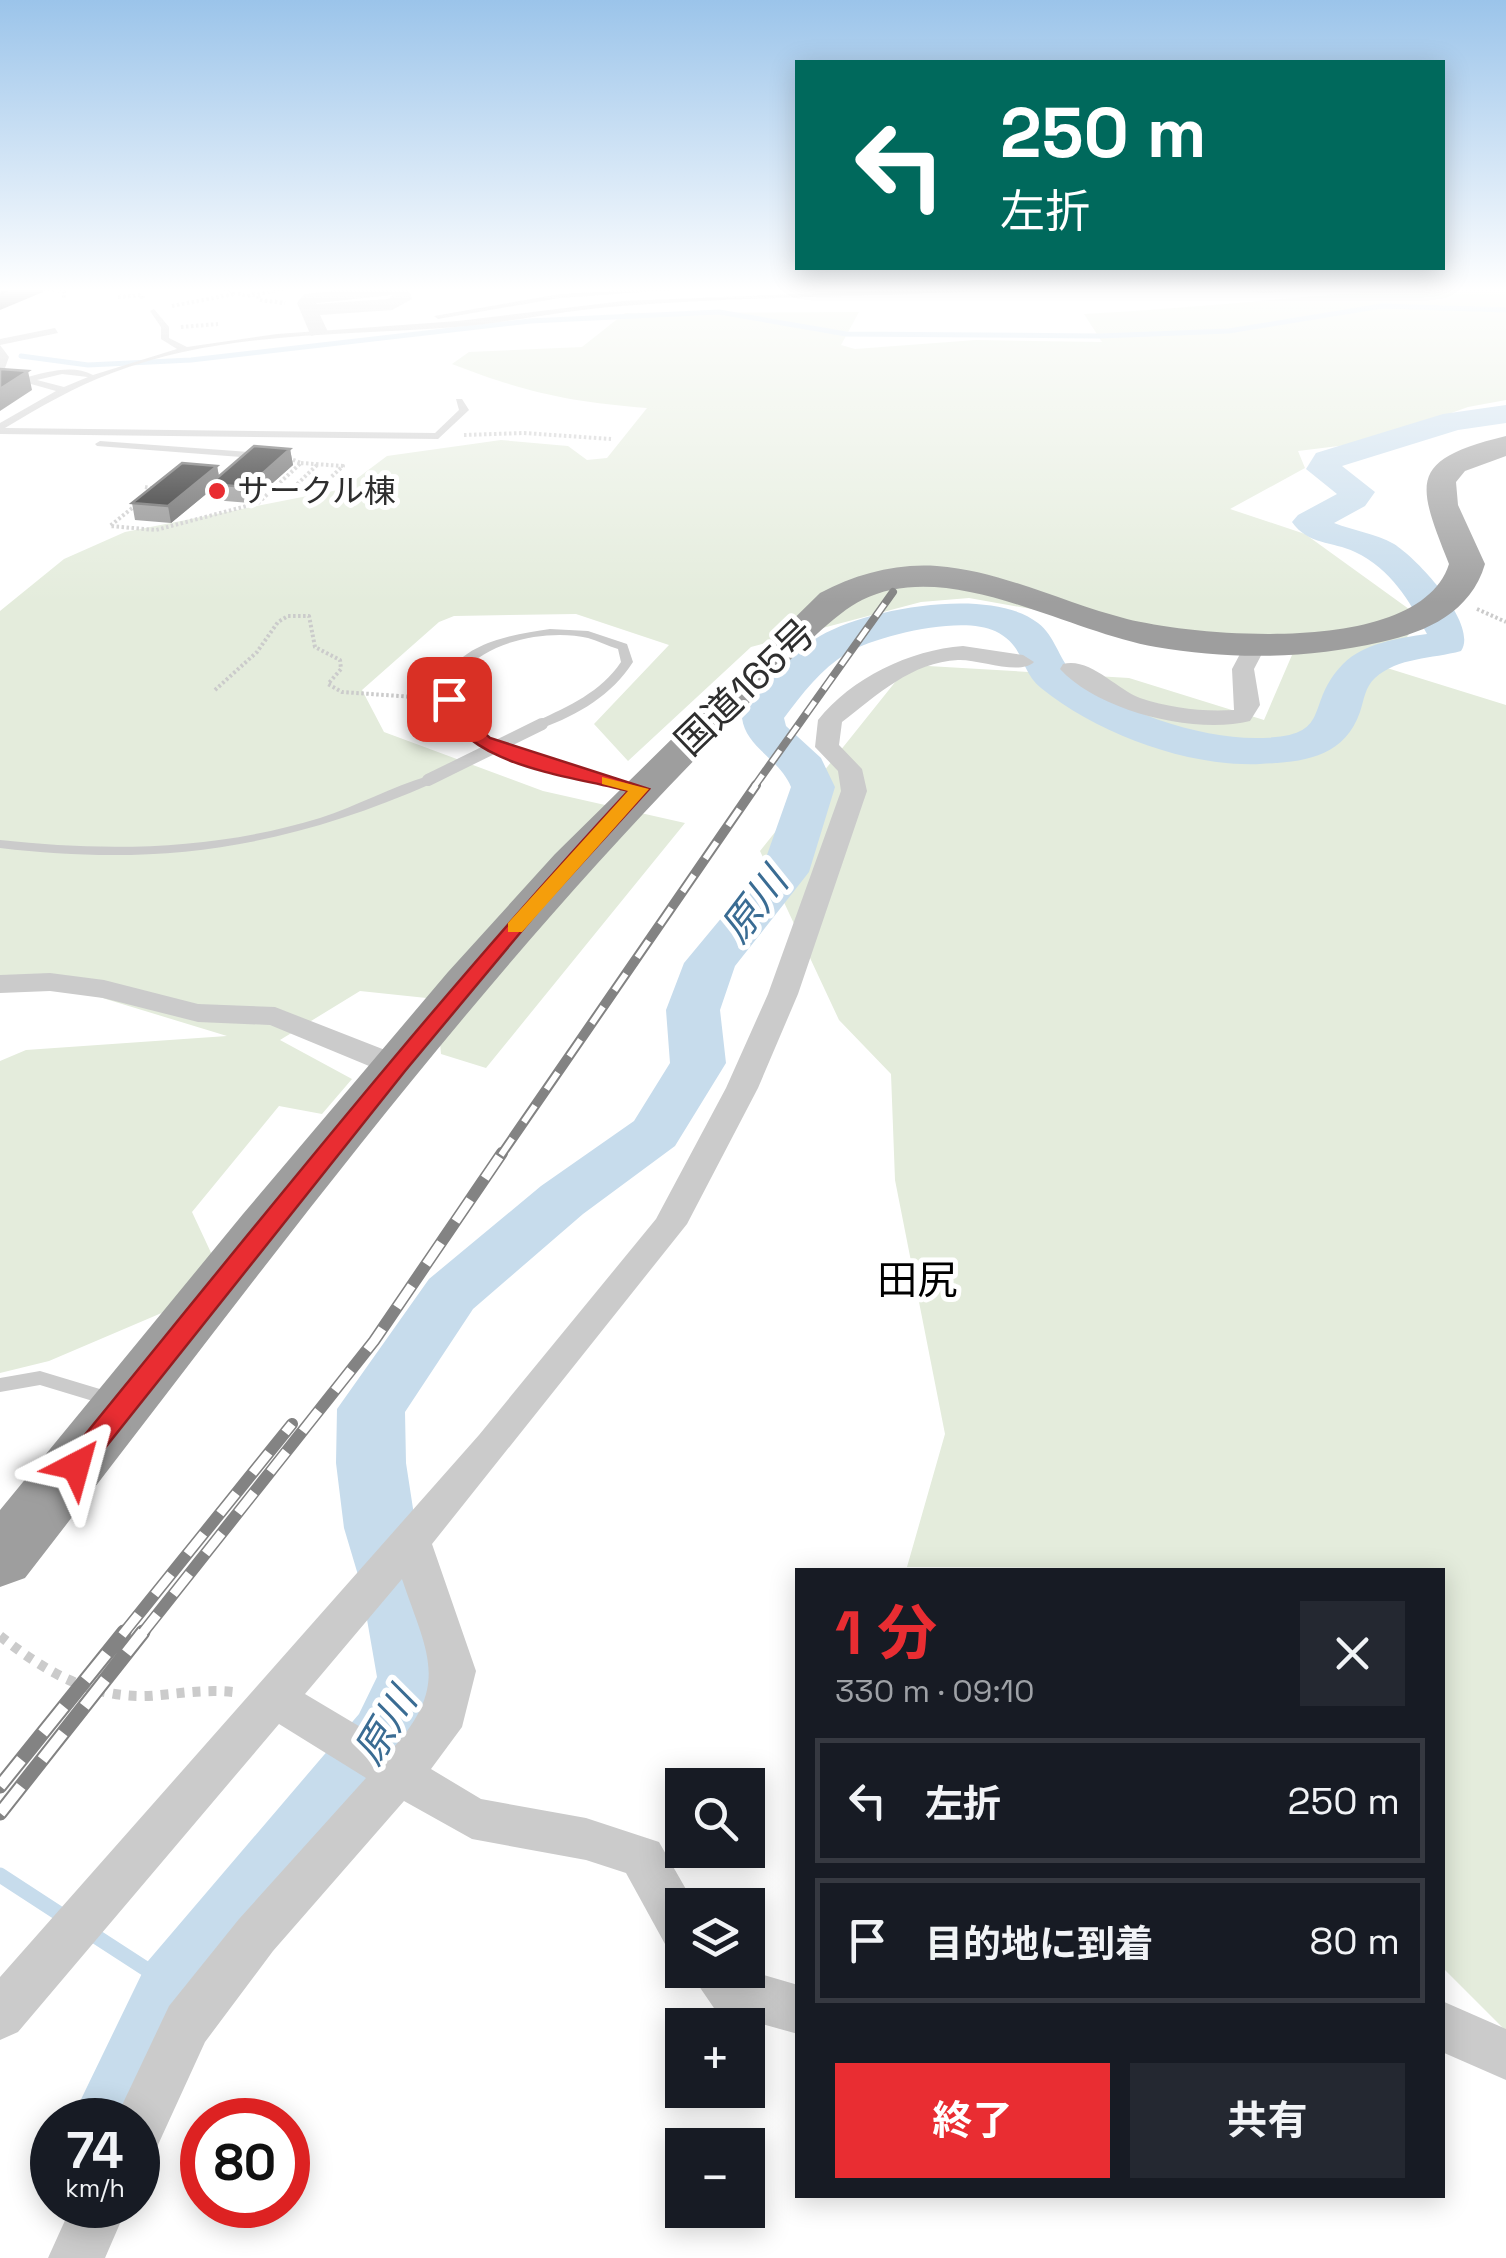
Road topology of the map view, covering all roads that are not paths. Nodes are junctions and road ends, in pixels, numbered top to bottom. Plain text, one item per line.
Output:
1 (55, 392) edge
2 (459, 401) dead end
3 (0, 431) edge
4 (1506, 445) edge
5 (201, 452) junction
6 (249, 455) junction
7 (296, 461) road end
8 (235, 472) edge
9 (168, 479) edge
10 (1256, 644) junction
11 (1024, 662) dead end
12 (1071, 669) dead end
13 (640, 789) junction
14 (0, 844) edge
15 (0, 984) edge
16 (398, 1066) junction
17 (0, 1385) edge
18 (126, 1404) junction
19 (410, 1541) junction
20 (0, 1558) edge
21 (274, 1698) junction
22 (398, 1776) junction
23 (665, 1898) edge
24 (729, 1988) edge
25 (795, 2009) edge
26 (0, 2015) edge
27 (1445, 2027) edge
28 (1506, 2055) edge
29 (152, 2098) edge
30 (90, 2228) edge
31 (76, 2258) edge

1 - 3 lane
2 - 3 lane
3 - 5 lane
4 - 10 highway, 国道165号
5 - 6 lane
5 - 9 lane
6 - 7 lane
6 - 8 lane
10 - 12 street
10 - 13 highway, 国道165号
11 - 19 street
13 - 14 lane, bridge
13 - 16 highway, 国道165号
15 - 16 street
16 - 18 highway, 国道165号
17 - 18 lane
18 - 20 highway, 国道165号
19 - 21 street
19 - 22 street
21 - 22 street
21 - 26 street
22 - 23 street
22 - 29 street
24 - 25 street
27 - 28 street
30 - 31 street

